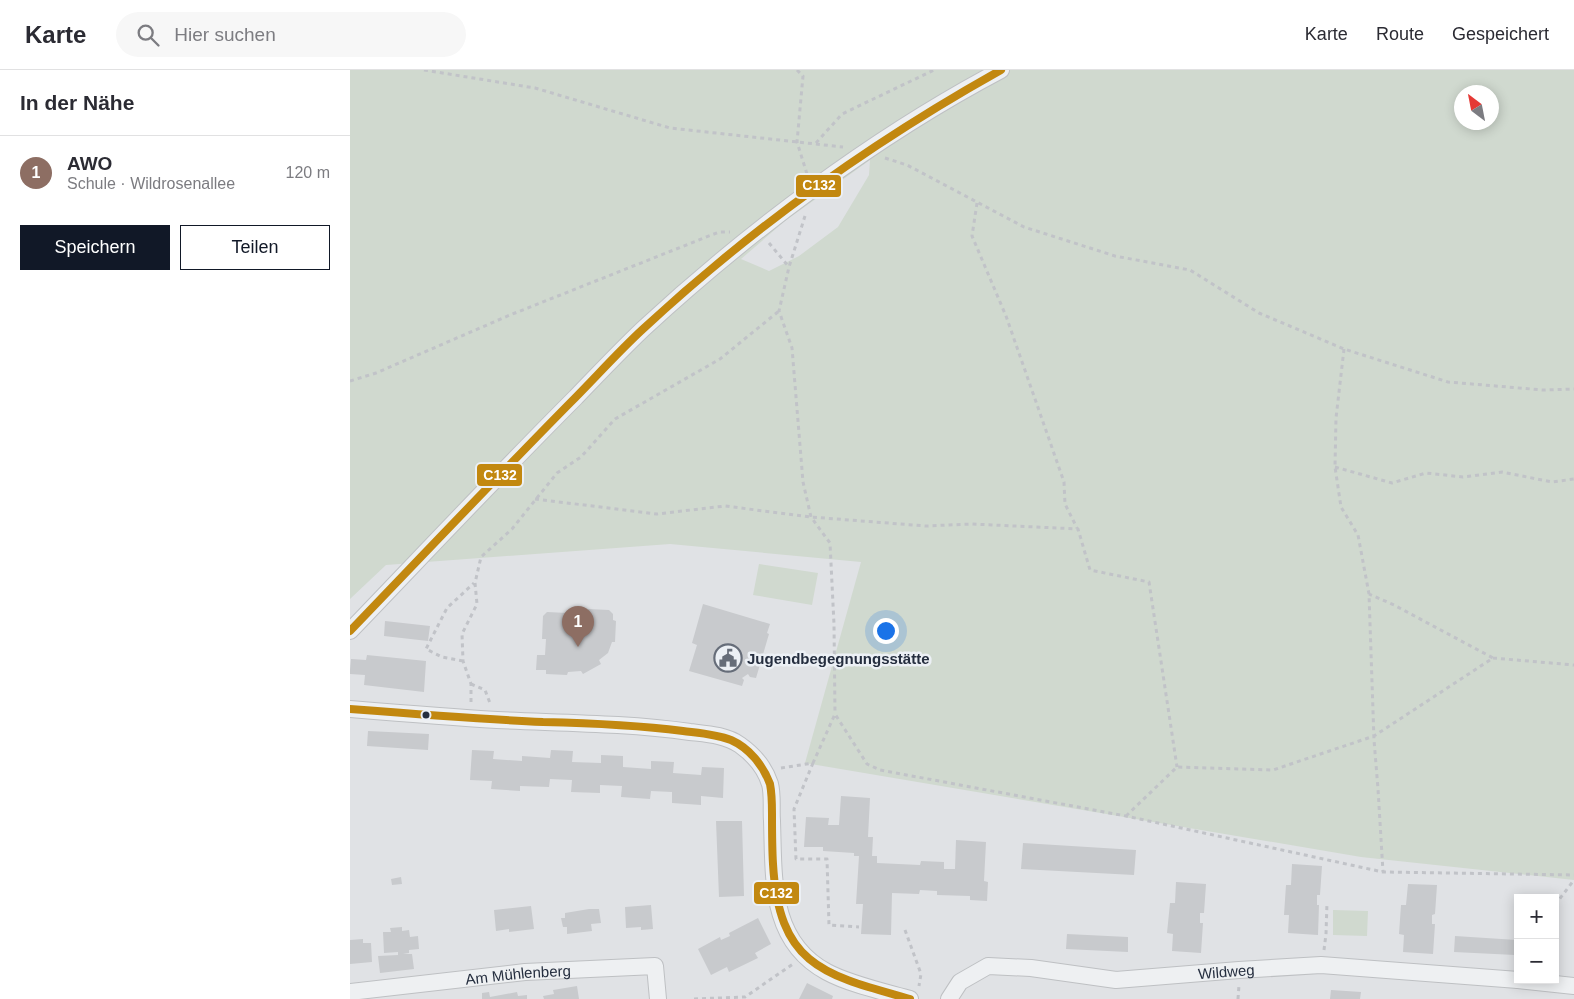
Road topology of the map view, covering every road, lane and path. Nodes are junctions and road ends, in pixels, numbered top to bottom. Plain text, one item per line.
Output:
1 (424, 70) edge
2 (797, 70) edge
3 (934, 70) edge
4 (1000, 70) edge
5 (797, 142) junction
6 (816, 143) junction
7 (867, 151) junction
8 (977, 203) junction
9 (758, 232) junction
10 (779, 311) junction
11 (1344, 349) junction
12 (350, 381) edge
13 (1574, 389) edge
14 (1335, 467) junction
15 (1574, 479) edge
16 (535, 499) junction
17 (811, 517) junction
18 (1078, 529) junction
19 (474, 583) junction
20 (1369, 594) junction
21 (350, 631) edge
22 (1494, 658) junction
23 (463, 661) junction
24 (1574, 665) edge
25 (471, 684) junction
26 (350, 709) edge
27 (835, 714) junction
28 (470, 718) junction
29 (496, 720) junction
30 (1374, 736) junction
31 (813, 763) junction
32 (1177, 767) junction
33 (770, 786) junction
34 (1126, 816) junction
35 (1383, 872) junction
36 (1574, 875) edge
37 (1574, 880) edge
38 (1559, 899) edge
39 (1327, 903) dead end
40 (859, 927) dead end
41 (905, 930) dead end
42 (1326, 934) dead end
43 (804, 955) junction
44 (1514, 980) edge
45 (1555, 984) edge
46 (1574, 986) edge
47 (350, 992) edge
48 (914, 995) edge
49 (658, 999) edge
50 (694, 999) edge
51 (949, 999) edge

1 - 5 path
2 - 5 path
3 - 6 path
4 - 7 street
5 - 6 path
6 - 7 path
7 - 8 path
7 - 9 street
8 - 11 path
8 - 18 path
9 - 10 path
9 - 12 path
9 - 21 street
10 - 16 path
10 - 17 path
11 - 13 path
11 - 14 path
14 - 15 path
14 - 20 path
16 - 17 path
16 - 19 path
17 - 18 path
17 - 27 path
18 - 32 path
19 - 23 path
19 - 23 path
20 - 22 path
20 - 30 path
22 - 24 path
22 - 30 path
23 - 25 path
25 - 28 path
25 - 29 path
26 - 28 street
27 - 31 path
27 - 34 path
28 - 29 street
29 - 33 street
30 - 32 path
30 - 35 path
31 - 33 path
31 - 40 path
32 - 34 path
33 - 43 street
34 - 35 path
35 - 36 path
37 - 38 path
39 - 42 path
41 - 48 path
43 - 48 street
43 - 50 path
44 - 51 street, Wildweg
45 - 46 street, Wildweg
47 - 49 street, Am Mühlenberg

